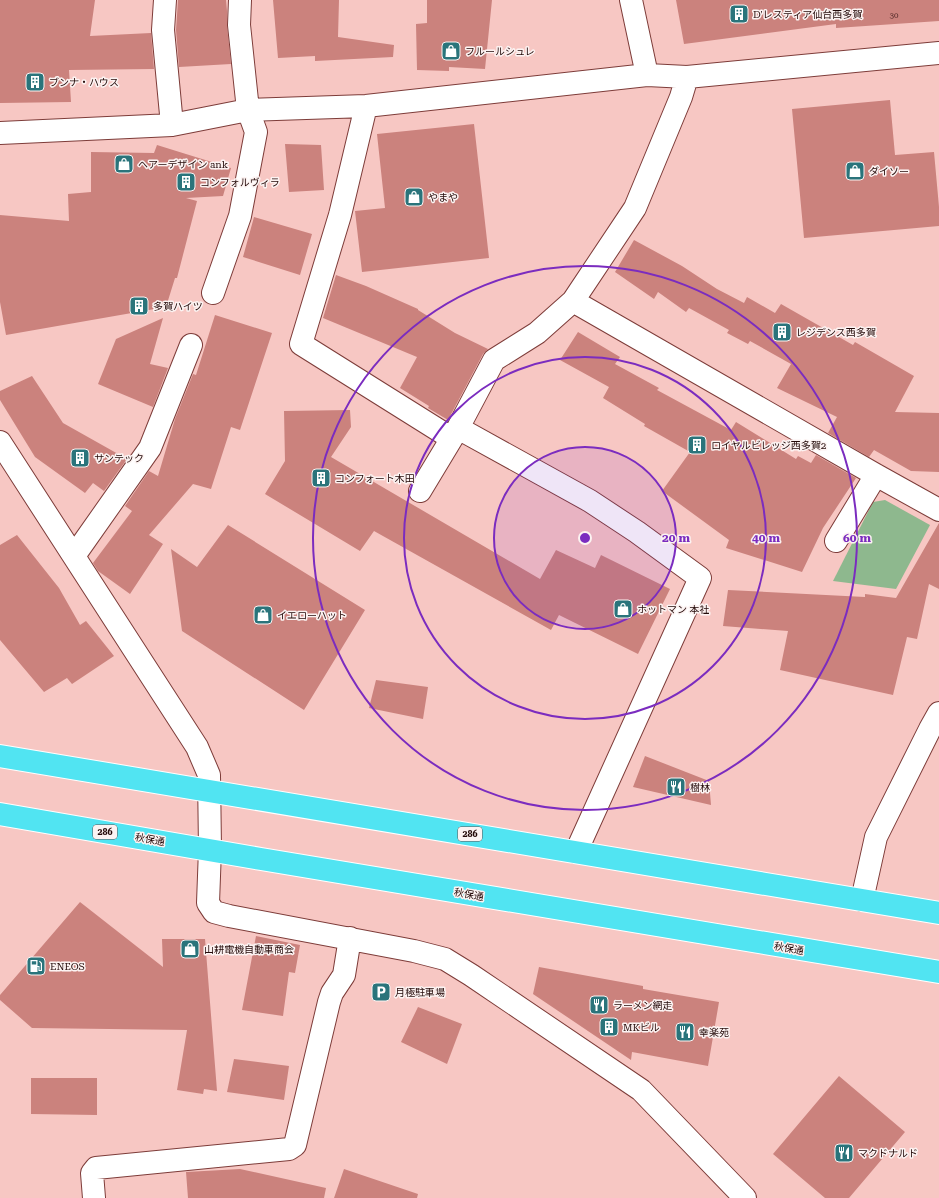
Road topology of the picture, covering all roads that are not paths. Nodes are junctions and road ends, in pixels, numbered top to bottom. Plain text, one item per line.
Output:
1 (165, 0) edge
2 (240, 0) edge
3 (631, 0) edge
4 (939, 53) edge
5 (647, 75) junction
6 (687, 77) junction
7 (366, 106) junction
8 (248, 110) junction
9 (172, 125) junction
10 (0, 133) edge
11 (213, 293) dead end
12 (574, 301) junction
13 (191, 346) dead end
14 (454, 433) junction
15 (0, 442) edge
16 (876, 475) junction
17 (420, 490) dead end
18 (939, 510) edge
19 (836, 541) dead end
20 (74, 556) junction
21 (939, 713) edge
22 (0, 756) edge
23 (210, 790) junction
24 (0, 814) edge
25 (210, 850) junction
26 (576, 852) junction
27 (862, 900) junction
28 (939, 913) edge
29 (350, 938) junction
30 (939, 972) edge
31 (94, 1198) edge
32 (745, 1198) edge

1 - 9 street
2 - 8 street
3 - 5 street
4 - 6 street
5 - 6 street
5 - 7 street
6 - 12 street
7 - 8 street
7 - 14 street
8 - 9 street
8 - 11 street
9 - 10 street
12 - 14 street
12 - 16 street
13 - 20 street
14 - 17 street
14 - 26 street
15 - 20 street
16 - 18 street
16 - 19 street
20 - 23 street
21 - 27 street
22 - 23 highway, 286
23 - 25 street
23 - 26 highway, 286
24 - 25 highway, 秋保通 / 286
25 - 29 street
25 - 30 highway, 秋保通 / 286
26 - 27 highway, 286
27 - 28 highway, 286
29 - 31 street
29 - 32 street

